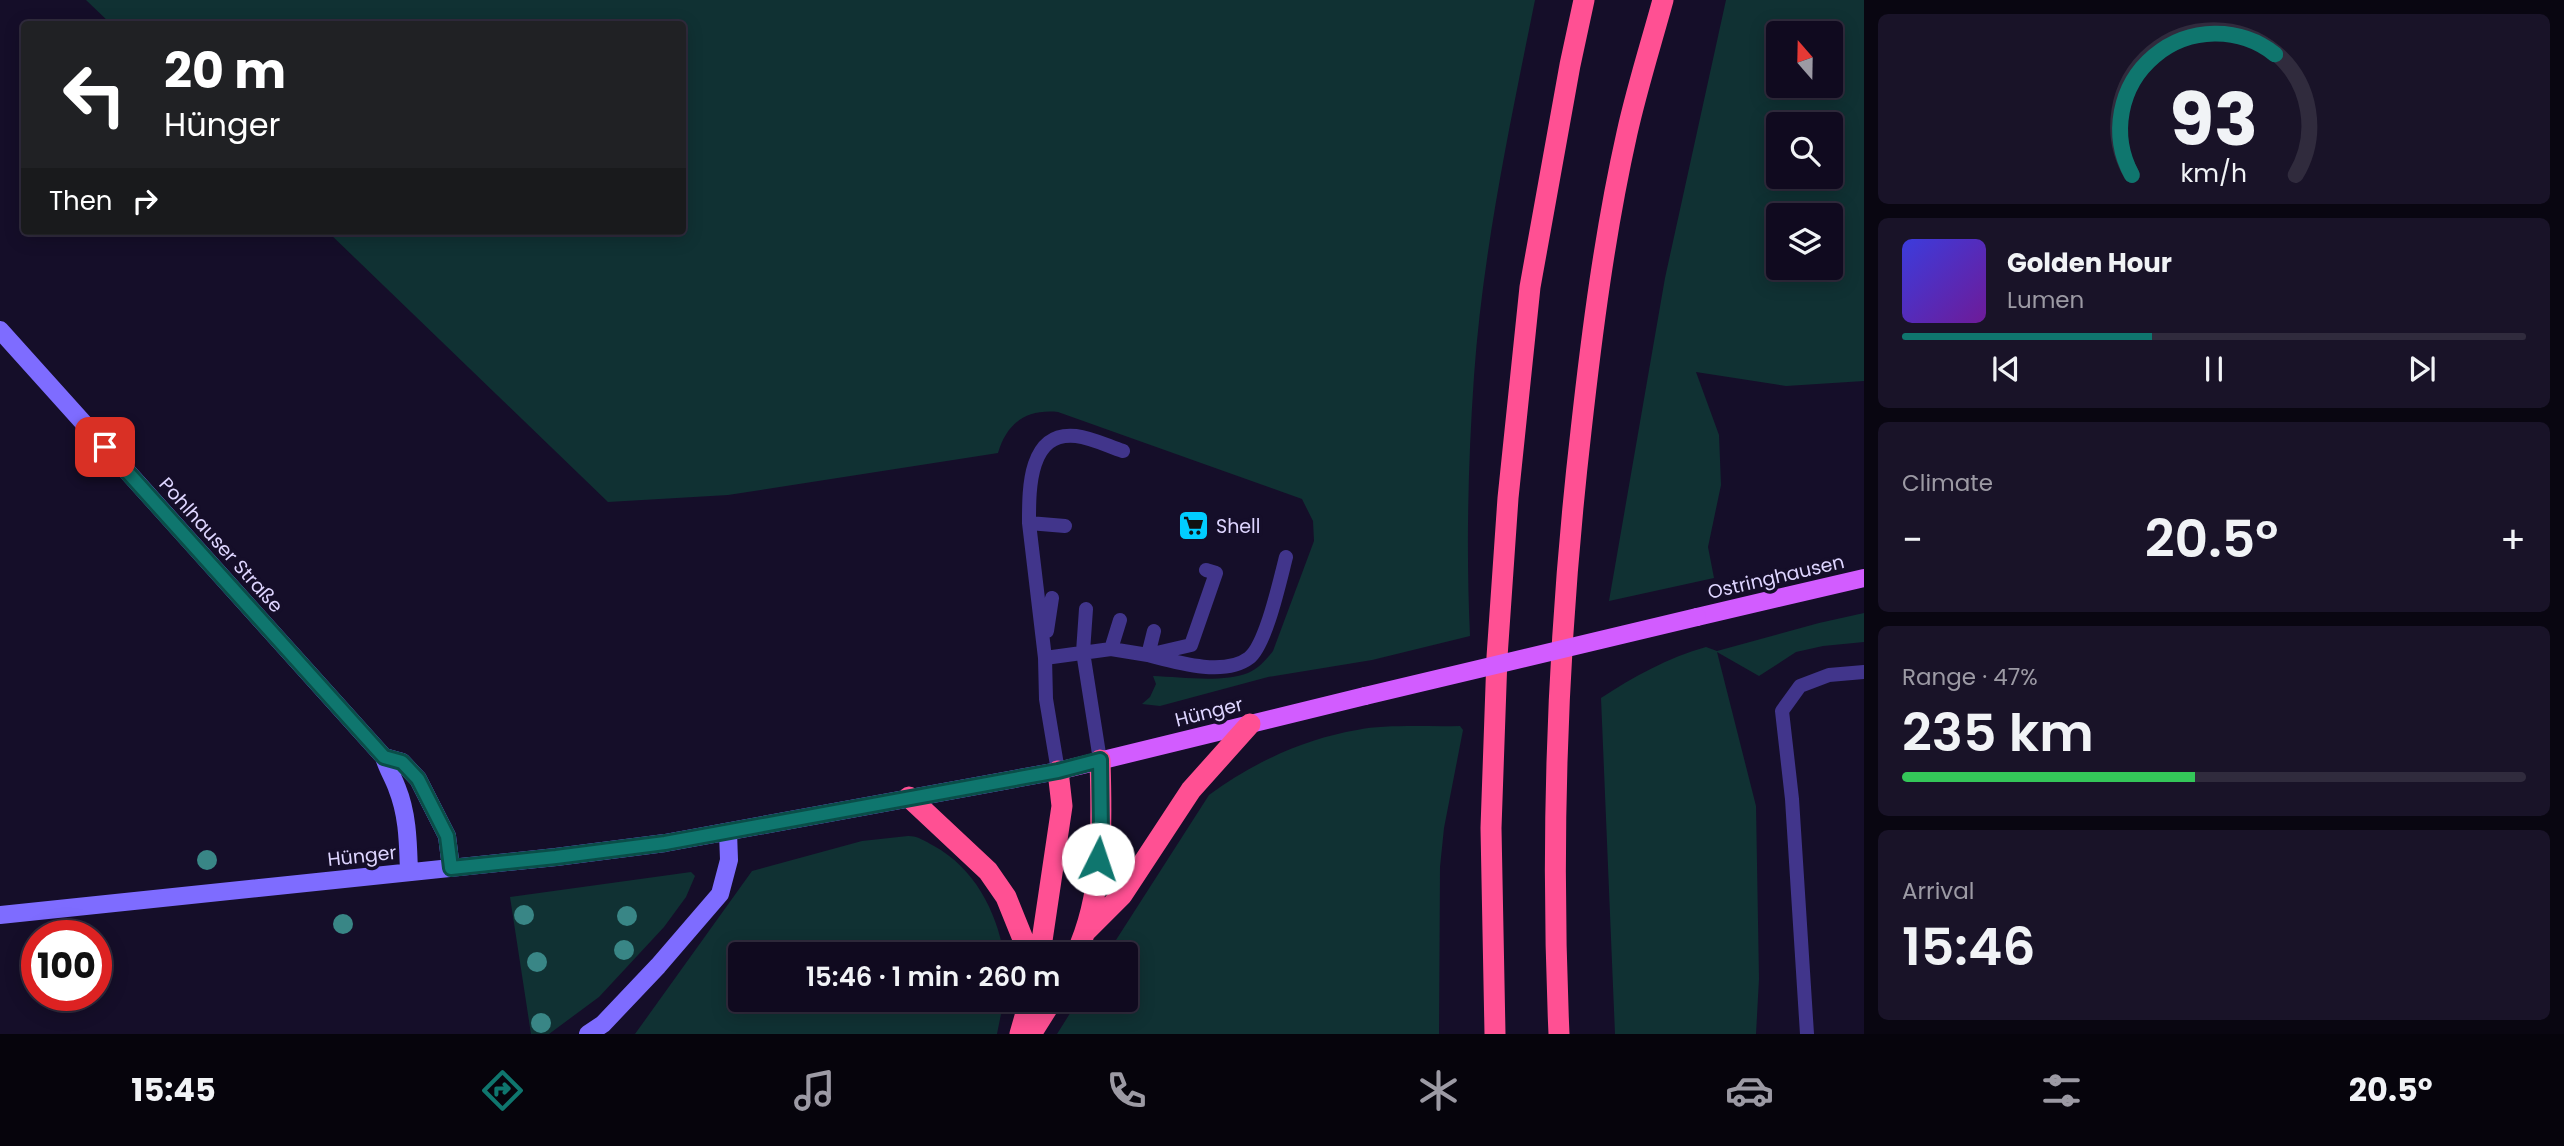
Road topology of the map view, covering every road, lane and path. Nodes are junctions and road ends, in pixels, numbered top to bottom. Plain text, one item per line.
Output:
1 (1584, 0) edge
2 (1663, 0) edge
3 (0, 330) edge
4 (1123, 451) dead end
5 (1029, 523) junction
6 (1065, 526) dead end
7 (1286, 557) dead end
8 (1206, 570) dead end
9 (1864, 578) edge
10 (1052, 598) dead end
11 (1086, 608) dead end
12 (1697, 617) joint
13 (1119, 620) dead end
14 (1154, 631) dead end
15 (1111, 649) junction
16 (1083, 652) junction
17 (1044, 653) junction
18 (1148, 655) junction
19 (1864, 672) edge
20 (1250, 724) junction
21 (384, 757) junction
22 (1100, 760) junction
23 (1058, 771) junction
24 (909, 797) junction
25 (728, 832) junction
26 (451, 868) junction
27 (409, 872) junction
28 (0, 915) edge
29 (1087, 930) junction
30 (1024, 942) edge
31 (1042, 942) edge
32 (1082, 942) edge
33 (1026, 1012) edge
34 (1045, 1012) edge
35 (588, 1034) edge
36 (1020, 1034) edge
37 (1031, 1034) edge
38 (1495, 1034) edge
39 (1559, 1034) edge
40 (1807, 1034) edge

1 - 38 highway
2 - 39 highway
3 - 21 street, Pohlhauser Straße
4 - 5 lane
5 - 6 lane
5 - 17 lane
7 - 18 lane
8 - 18 lane
9 - 12 main road, Ostringhausen
10 - 17 lane
11 - 16 lane
12 - 20 main road, Hünger, bridge
13 - 15 lane
14 - 18 lane
15 - 16 lane
15 - 18 lane
16 - 17 lane
16 - 22 lane
17 - 23 lane
19 - 40 lane
20 - 22 main road, Hünger
20 - 29 highway
21 - 26 street, Pohlhauser Straße
21 - 27 street, Pohlhauser Straße
22 - 23 main road, Hünger
22 - 29 highway
23 - 24 street, Hünger
23 - 31 highway
24 - 25 street, Hünger
24 - 30 highway
25 - 26 street, Hünger
25 - 35 street
26 - 27 street, Hünger
27 - 28 street, Hünger
29 - 32 highway
33 - 36 highway
34 - 37 highway

